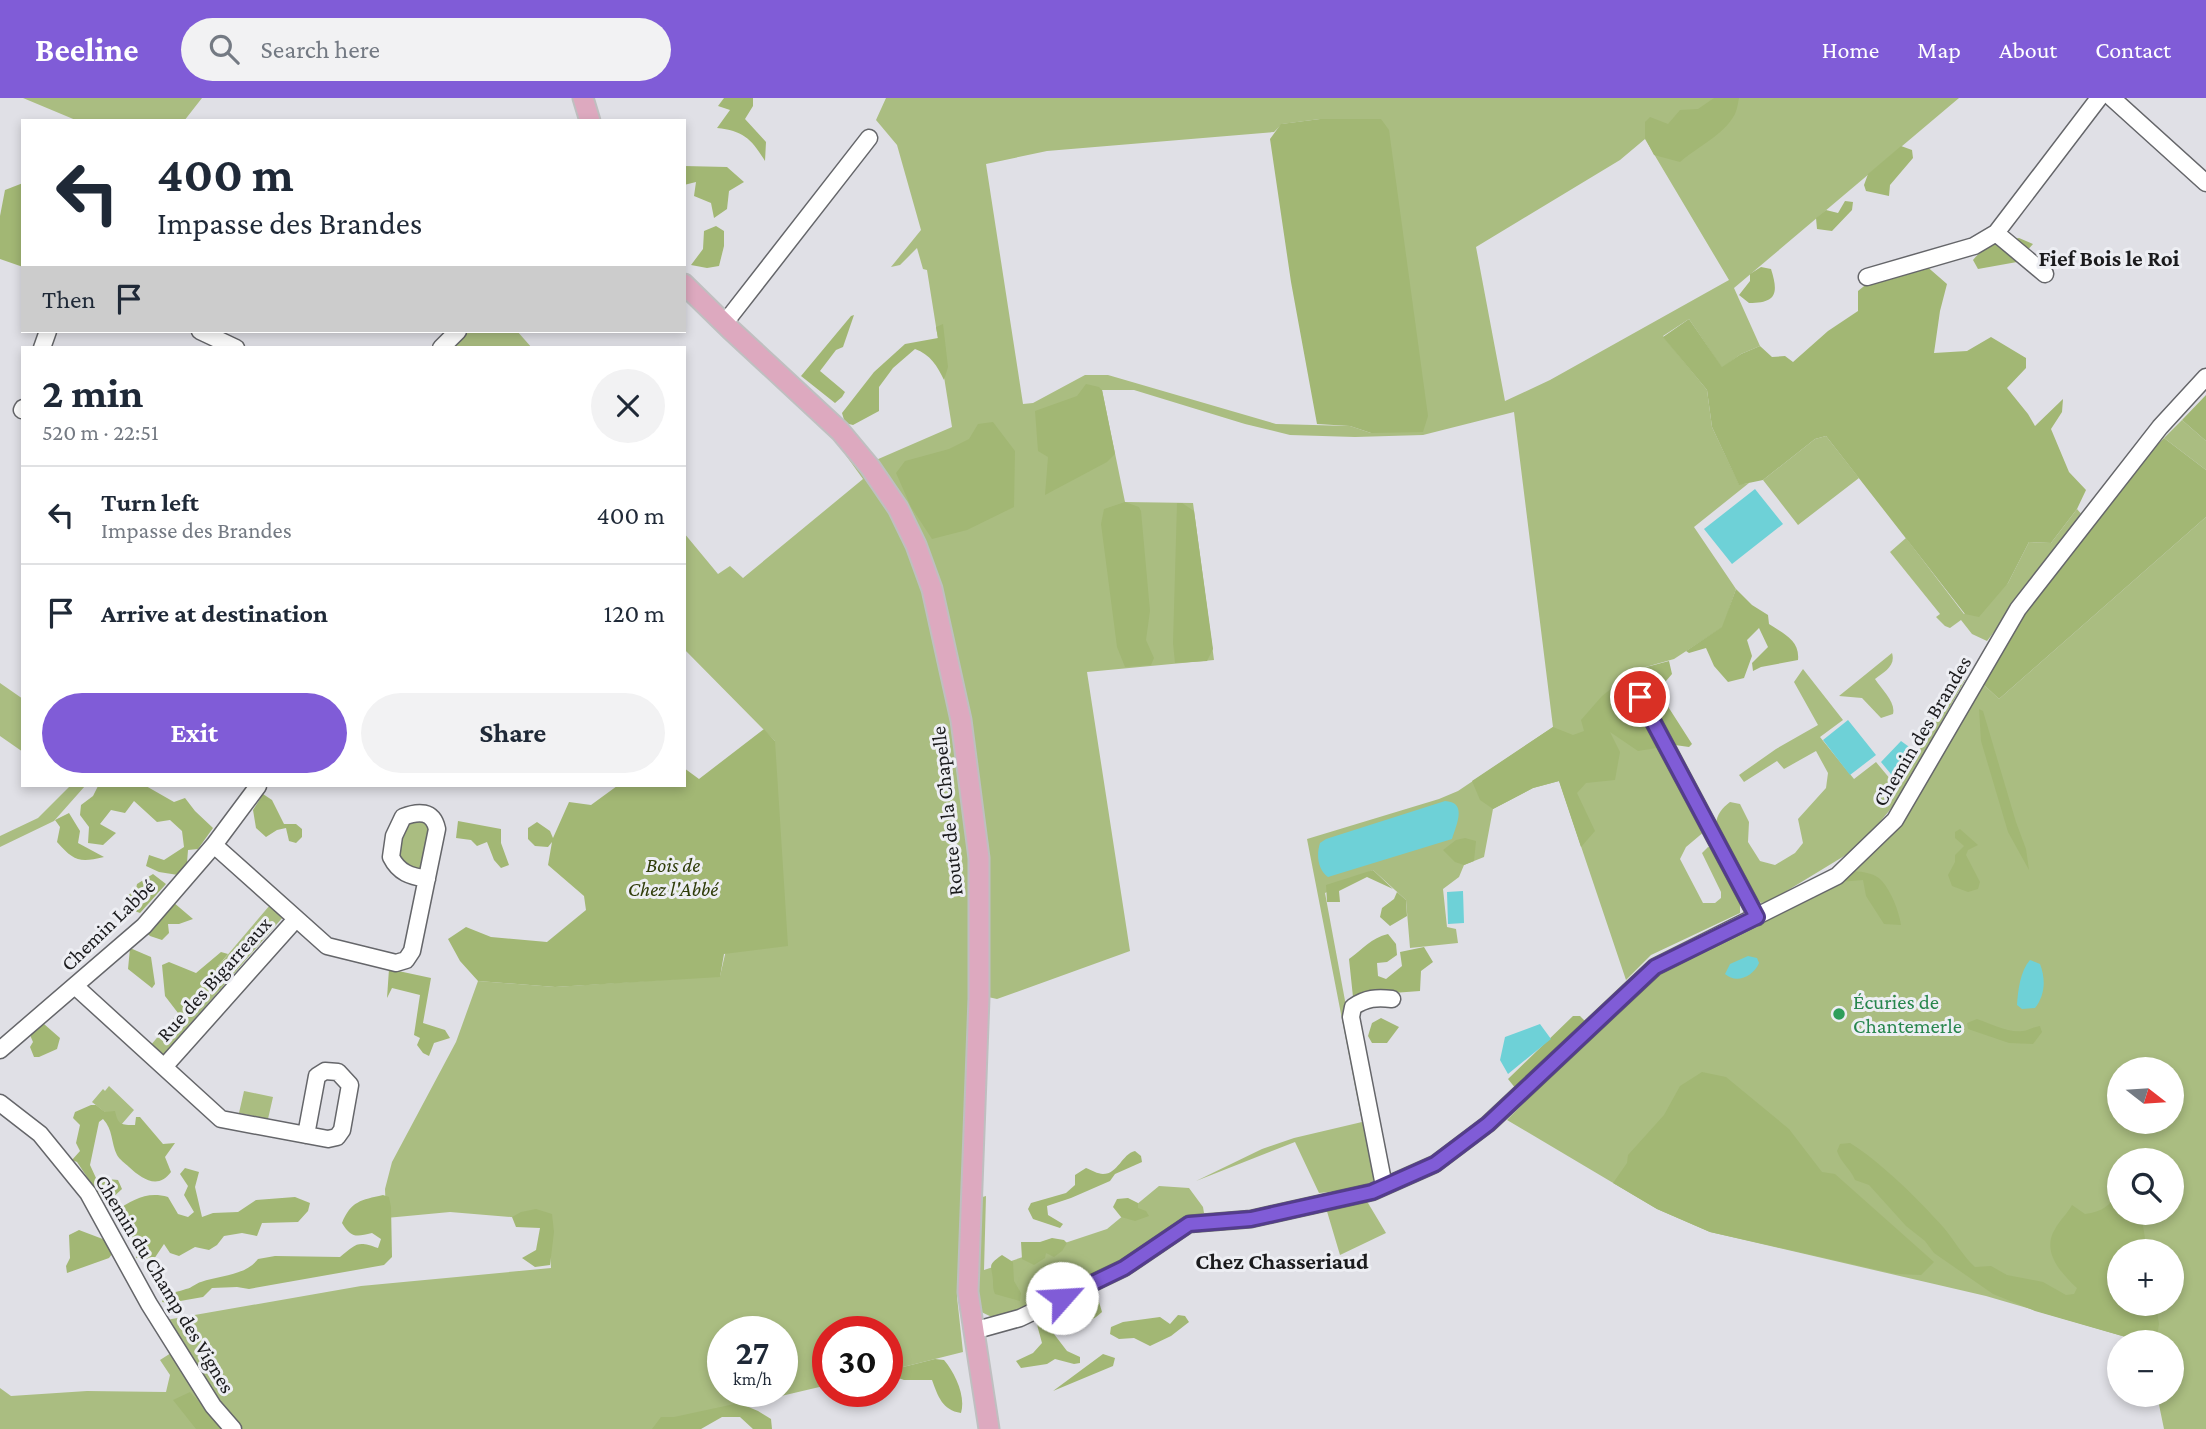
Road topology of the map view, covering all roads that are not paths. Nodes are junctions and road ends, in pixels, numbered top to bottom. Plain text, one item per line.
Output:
1 (583, 98) edge
2 (2099, 98) edge
3 (2112, 98) edge
4 (589, 119) edge
5 (869, 138) dead end
6 (2206, 183) edge
7 (1996, 233) junction
8 (2045, 274) dead end
9 (1867, 277) dead end
10 (686, 286) edge
11 (724, 324) junction
12 (204, 333) edge
13 (456, 333) edge
14 (232, 346) edge
15 (443, 346) edge
16 (2206, 377) edge
17 (1640, 697) dead end
18 (257, 787) edge
19 (214, 845) junction
20 (427, 879) dead end
21 (1757, 917) junction
22 (296, 919) junction
23 (75, 986) junction
24 (1392, 999) dead end
25 (0, 1050) edge
26 (164, 1068) junction
27 (0, 1103) edge
28 (306, 1135) dead end
29 (1384, 1186) junction
30 (973, 1331) junction
31 (233, 1429) edge
32 (989, 1429) edge

1 - 4 main road
2 - 7 street
3 - 6 street
5 - 11 street
7 - 8 street
7 - 9 street
10 - 11 main road, Route de la Chapelle
11 - 30 main road, Route de la Chapelle
12 - 14 street
13 - 15 street
16 - 21 street, Chemin des Brandes
17 - 21 street
18 - 19 street, Chemin Labbé
19 - 22 street
19 - 23 street, Chemin Labbé
20 - 22 street
21 - 29 street, Chemin des Brandes
22 - 26 street, Rue des Bigarreaux
23 - 25 street, Chemin Labbé
23 - 26 street
24 - 29 street
26 - 28 street
27 - 31 street, Chemin du Champ des Vignes
29 - 30 street, Chemin des Brandes
30 - 32 main road, Route de la Chapelle

